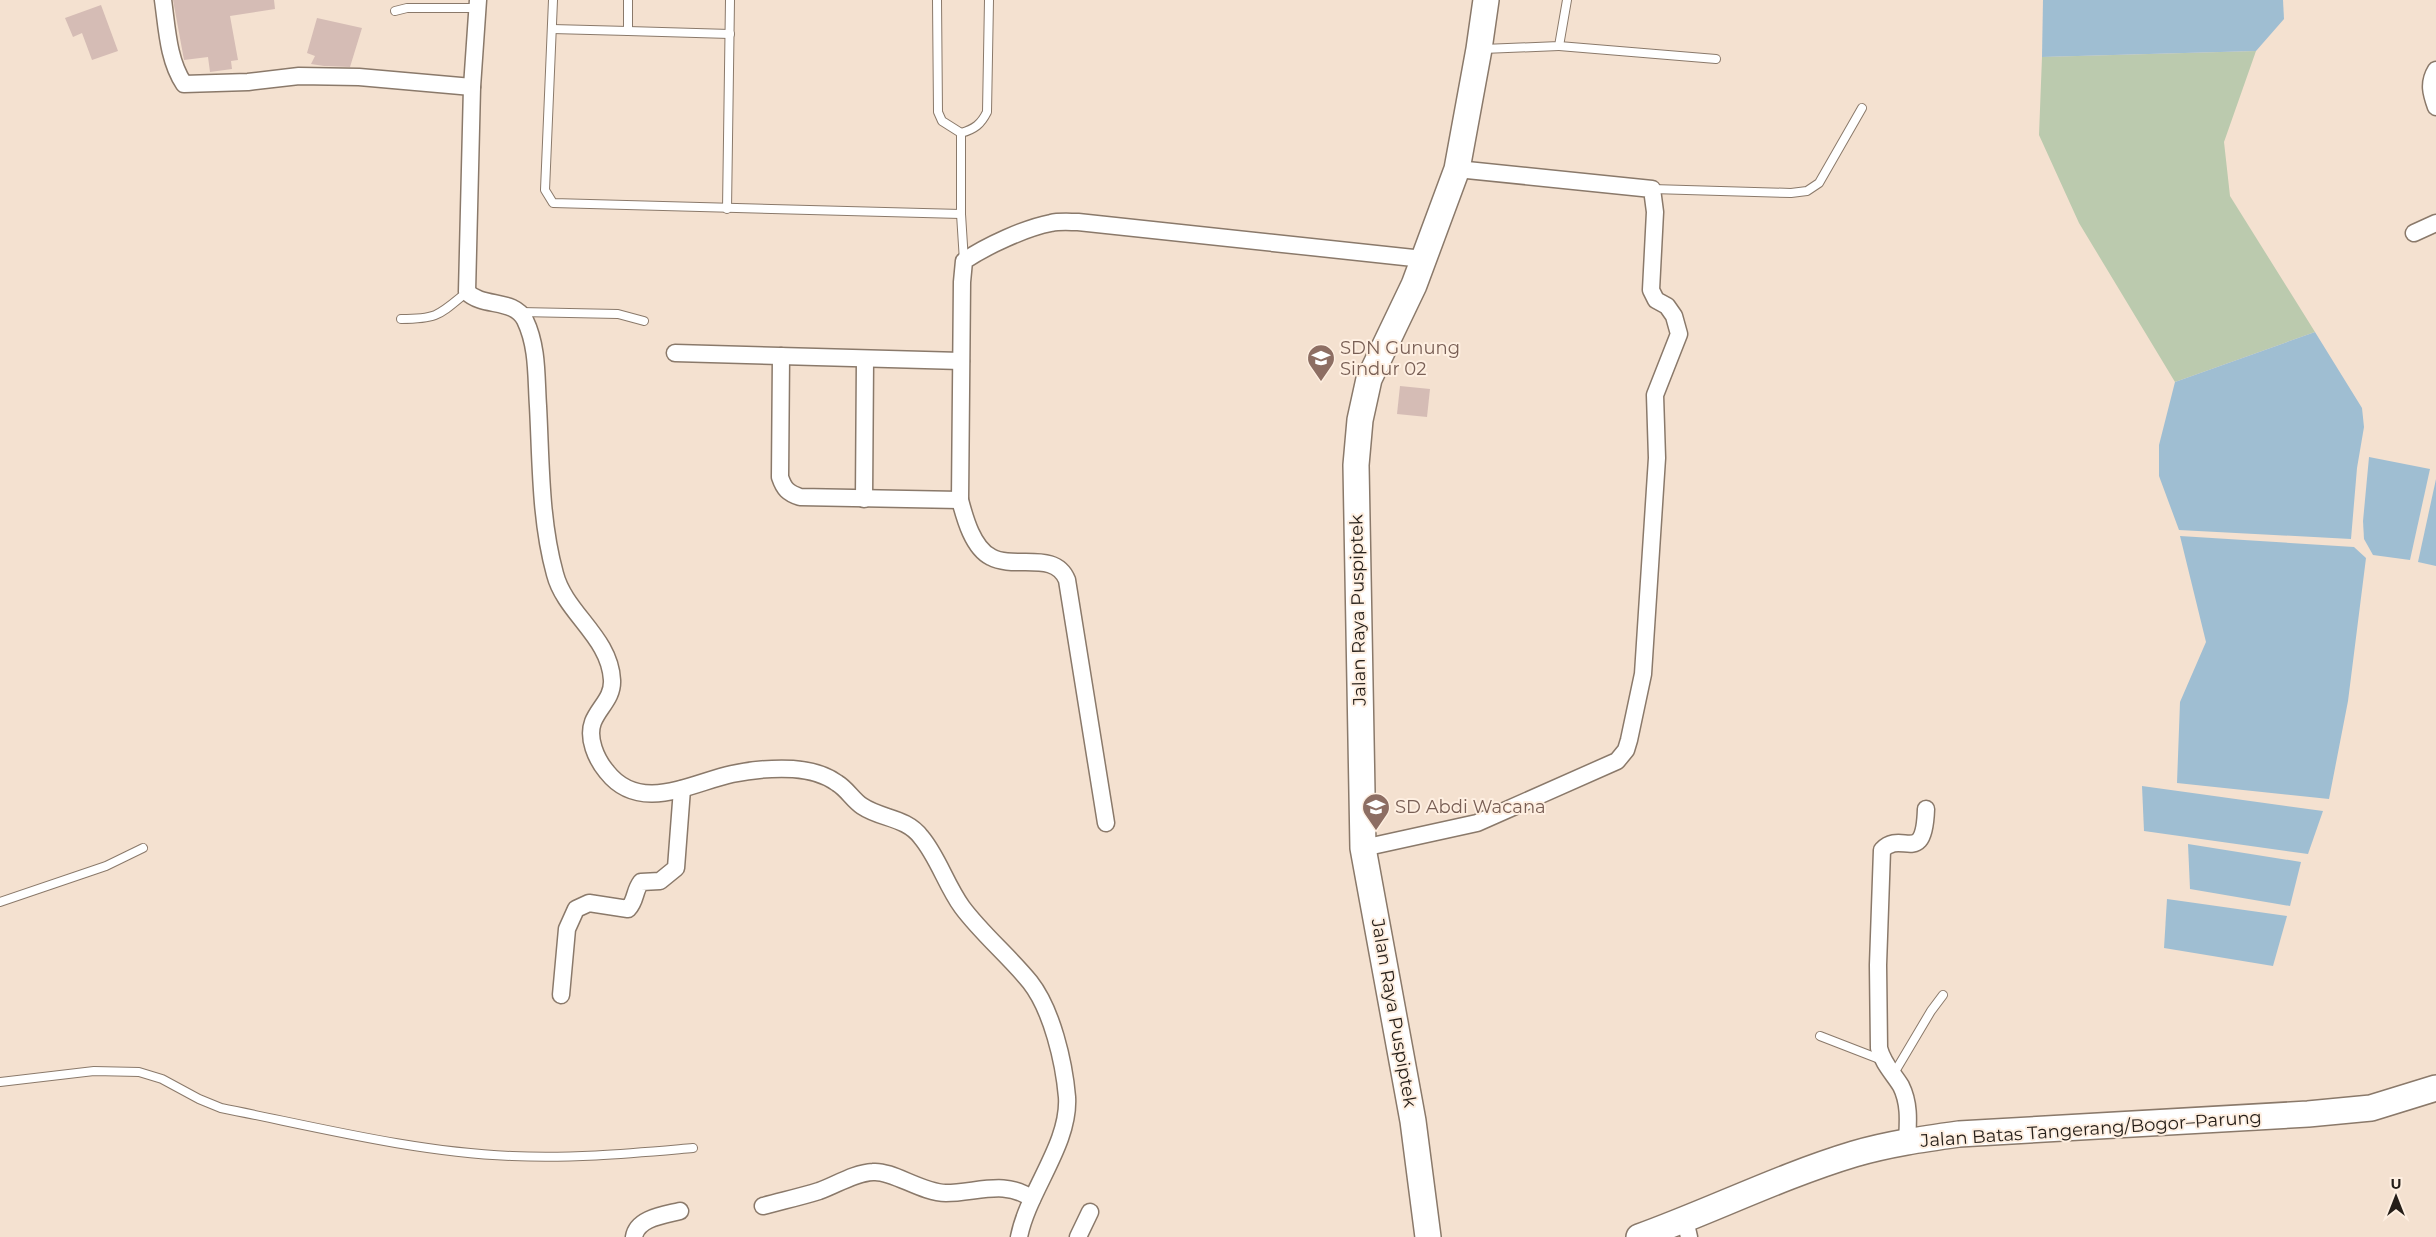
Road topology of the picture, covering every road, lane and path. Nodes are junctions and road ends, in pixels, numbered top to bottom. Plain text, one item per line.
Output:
1 (163, 0) edge
2 (553, 0) edge
3 (628, 0) edge
4 (730, 0) edge
5 (937, 0) edge
6 (989, 0) edge
7 (1486, 0) edge
8 (1567, 0) edge
9 (478, 4) edge
10 (395, 11) dead end
11 (552, 29) junction
12 (628, 31) junction
13 (730, 34) junction
14 (1559, 46) junction
15 (1479, 50) junction
16 (1716, 59) dead end
17 (2436, 70) edge
18 (472, 87) junction
19 (1862, 108) dead end
20 (2436, 108) edge
21 (961, 134) junction
22 (1457, 169) junction
23 (1652, 189) junction
24 (727, 209) junction
25 (961, 214) junction
26 (2436, 224) edge
27 (2414, 233) dead end
28 (1423, 258) junction
29 (964, 261) junction
30 (467, 292) junction
31 (520, 312) junction
32 (401, 319) dead end
33 (644, 321) dead end
34 (674, 354) dead end
35 (780, 356) junction
36 (865, 359) junction
37 (961, 361) junction
38 (864, 499) junction
39 (960, 500) junction
40 (682, 789) junction
41 (1926, 809) dead end
42 (1106, 823) dead end
43 (143, 848) dead end
44 (1363, 848) junction
45 (0, 902) edge
46 (561, 995) dead end
47 (1943, 995) dead end
48 (1820, 1036) dead end
49 (1882, 1060) junction
50 (1893, 1075) junction
51 (0, 1082) edge
52 (2436, 1088) edge
53 (1907, 1142) junction
54 (693, 1148) dead end
55 (1032, 1199) junction
56 (763, 1206) dead end
57 (680, 1211) dead end
58 (1090, 1212) dead end
59 (1687, 1229) edge
60 (634, 1237) edge
61 (1019, 1237) edge
62 (1078, 1237) edge
63 (1428, 1237) edge
64 (1639, 1237) edge

1 - 18 street
2 - 11 lane
3 - 12 lane
4 - 13 lane
5 - 21 lane
6 - 21 lane
7 - 15 main road, Jalan Raya Puspiptek
8 - 14 lane
9 - 10 lane
9 - 18 street
11 - 12 lane
11 - 24 lane
12 - 13 lane
13 - 24 lane
14 - 15 lane
14 - 16 lane
15 - 22 main road, Jalan Raya Puspiptek
17 - 20 street
18 - 30 street
19 - 23 lane
21 - 25 lane
22 - 23 street
22 - 28 main road, Jalan Raya Puspiptek
23 - 44 street
24 - 25 lane
25 - 29 lane
26 - 27 street
28 - 29 street
28 - 44 main road, Jalan Raya Puspiptek
29 - 37 street
30 - 31 street
30 - 32 lane
31 - 33 lane
31 - 40 street
34 - 35 street
35 - 36 street
35 - 38 street
36 - 37 street
36 - 38 street
37 - 39 street
38 - 39 street
39 - 42 street
40 - 46 street
40 - 55 street
41 - 49 street
43 - 45 lane
44 - 63 main road, Jalan Raya Puspiptek
47 - 50 lane
48 - 49 lane
49 - 50 street
50 - 53 street
51 - 54 lane
52 - 53 main road, Jalan Batas Tangerang/Bogor–Parung
53 - 59 main road, Jalan Batas Tangerang/Bogor–Parung
55 - 56 street
55 - 61 street
57 - 60 street
58 - 62 street
59 - 64 main road, Jalan Batas Tangerang/Bogor–Parung

